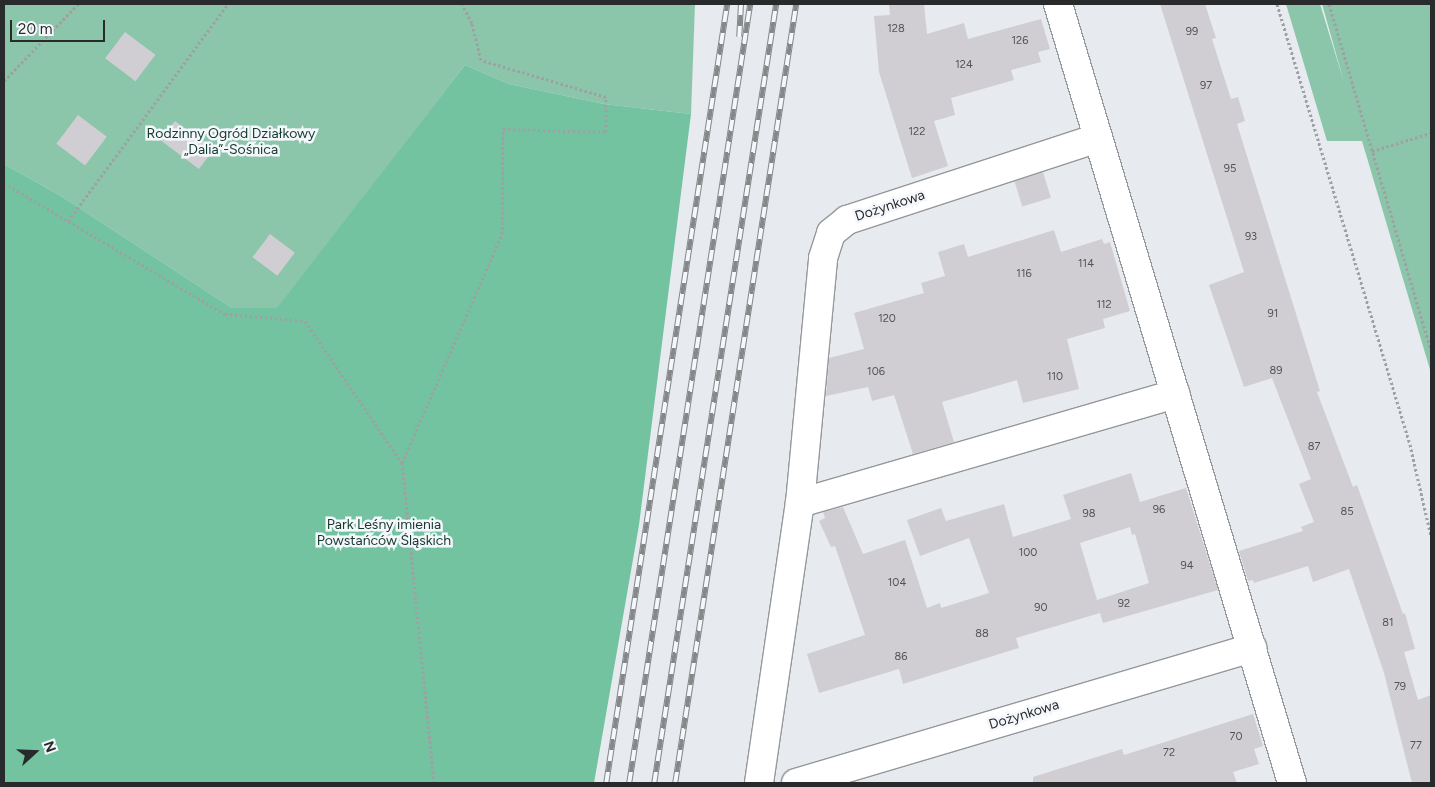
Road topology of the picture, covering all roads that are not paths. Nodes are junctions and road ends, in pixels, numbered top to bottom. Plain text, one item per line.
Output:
1 (1058, 4) edge
2 (1098, 138) junction
3 (1175, 394) junction
4 (800, 503) junction
5 (1252, 648) junction
6 (759, 783) edge
7 (796, 783) edge
8 (1292, 783) edge

1 - 2 street
2 - 3 street
2 - 4 street, Dożynkowa
3 - 4 street
3 - 5 street
4 - 6 street, Dożynkowa
5 - 7 street, Dożynkowa
5 - 8 street

